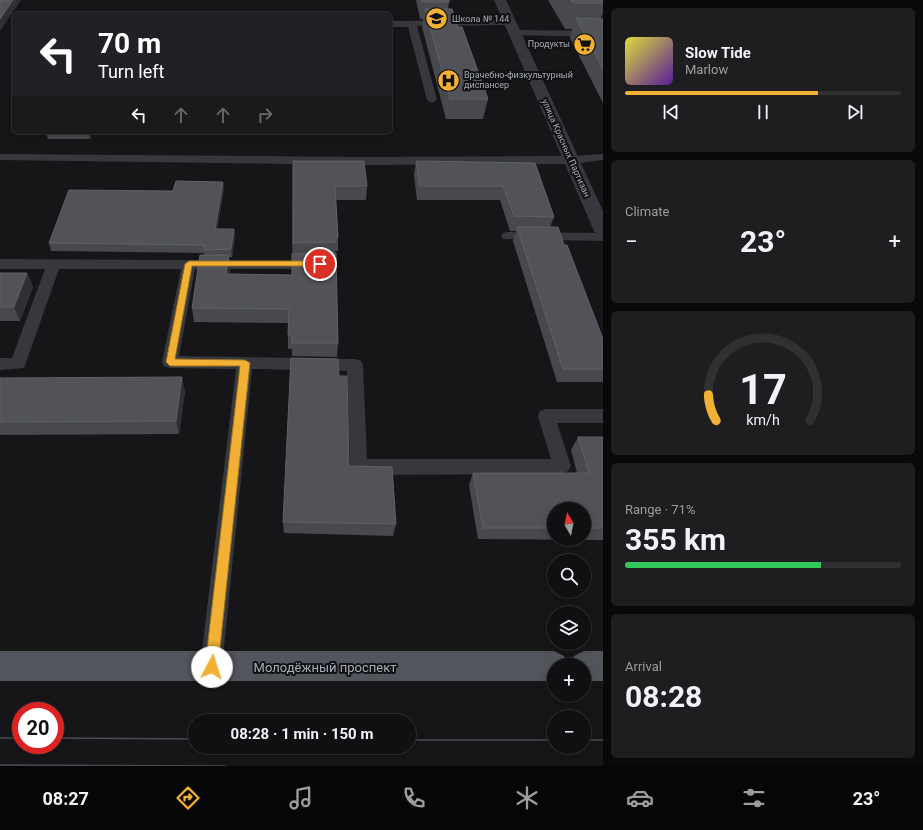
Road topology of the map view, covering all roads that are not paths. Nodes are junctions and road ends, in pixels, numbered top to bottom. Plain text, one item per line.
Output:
1 (500, 0) edge
2 (392, 24) edge
3 (412, 24) junction
4 (513, 28) junction
5 (603, 34) edge
6 (432, 100) dead end
7 (0, 157) edge
8 (603, 157) edge
9 (572, 160) junction
10 (603, 231) edge
11 (508, 236) dead end
12 (603, 237) edge
13 (0, 264) edge
14 (54, 264) junction
15 (189, 264) junction
16 (327, 264) edge
17 (245, 363) junction
18 (0, 364) edge
19 (603, 416) edge
20 (0, 666) edge
21 (547, 666) edge
22 (591, 666) edge
23 (603, 666) edge
24 (212, 667) junction

1 - 4 street, улица Красных Партизан
2 - 3 lane
3 - 4 lane
3 - 6 lane
4 - 5 lane
4 - 9 street, улица Красных Партизан
7 - 9 lane
8 - 9 lane
9 - 10 street, улица Красных Партизан
11 - 12 lane
13 - 14 lane
14 - 15 lane
14 - 18 lane
15 - 16 lane
15 - 17 lane
17 - 19 lane
17 - 24 lane
20 - 24 main road, Молодёжный проспект
21 - 24 main road, Молодёжный проспект
22 - 23 main road

